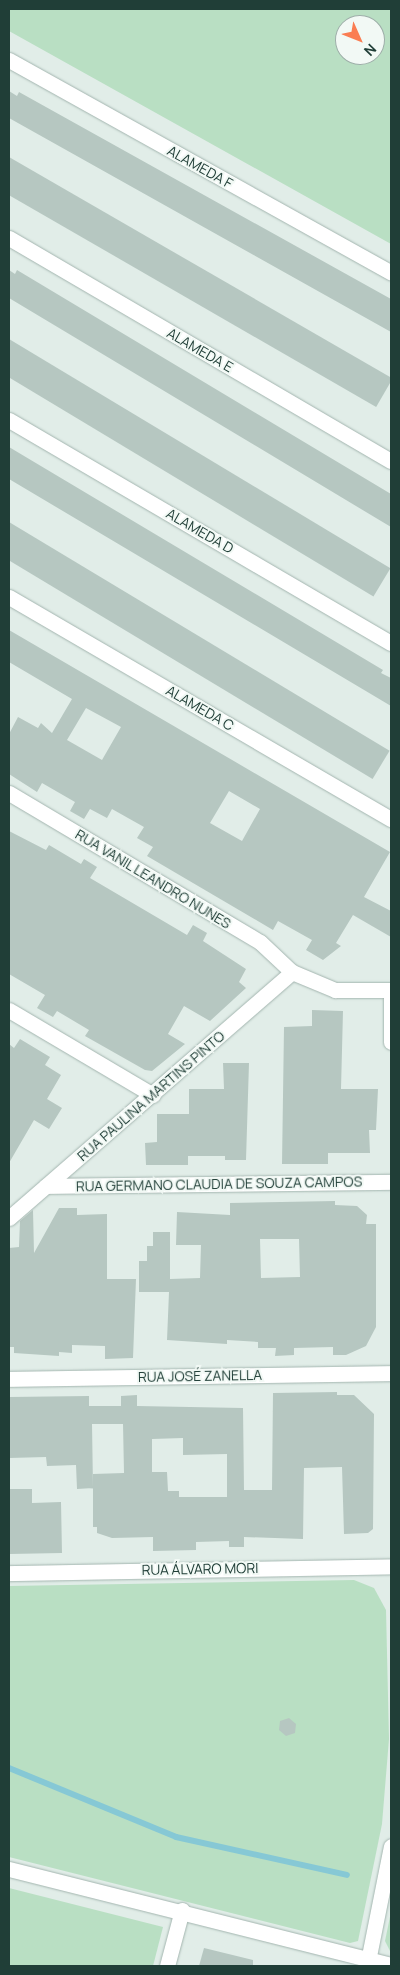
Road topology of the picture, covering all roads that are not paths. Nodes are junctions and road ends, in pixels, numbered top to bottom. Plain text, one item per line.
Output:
1 (9, 60) edge
2 (9, 238) edge
3 (391, 273) edge
4 (9, 420) edge
5 (391, 461) edge
6 (9, 598) edge
7 (391, 643) edge
8 (9, 793) edge
9 (391, 819) edge
10 (292, 972) junction
11 (391, 990) edge
12 (9, 1010) edge
13 (391, 1042) edge
14 (153, 1095) junction
15 (391, 1182) edge
16 (46, 1186) junction
17 (9, 1218) edge
18 (391, 1373) edge
19 (9, 1379) edge
20 (391, 1566) edge
21 (9, 1572) edge
22 (391, 1846) edge
23 (9, 1869) edge
24 (182, 1910) junction
25 (368, 1963) edge
26 (391, 1965) edge
27 (168, 1966) edge

1 - 3 street, ALAMEDA F
2 - 5 street, ALAMEDA E
4 - 7 street, ALAMEDA D
6 - 9 street, ALAMEDA C
8 - 10 street, RUA VANIL LEANDRO NUNES
10 - 11 street
10 - 14 street, RUA PAULINA MARTINS PINTO
11 - 13 street
12 - 14 street
14 - 16 street, RUA PAULINA MARTINS PINTO
15 - 16 street, RUA GERMANO CLAUDIA DE SOUZA CAMPOS
16 - 17 street, RUA PAULINA MARTINS PINTO
18 - 19 street, RUA JOSÉ ZANELLA
20 - 21 street, RUA ÁLVARO MORI
22 - 25 street
23 - 24 street
24 - 25 street
24 - 27 street
25 - 26 street

